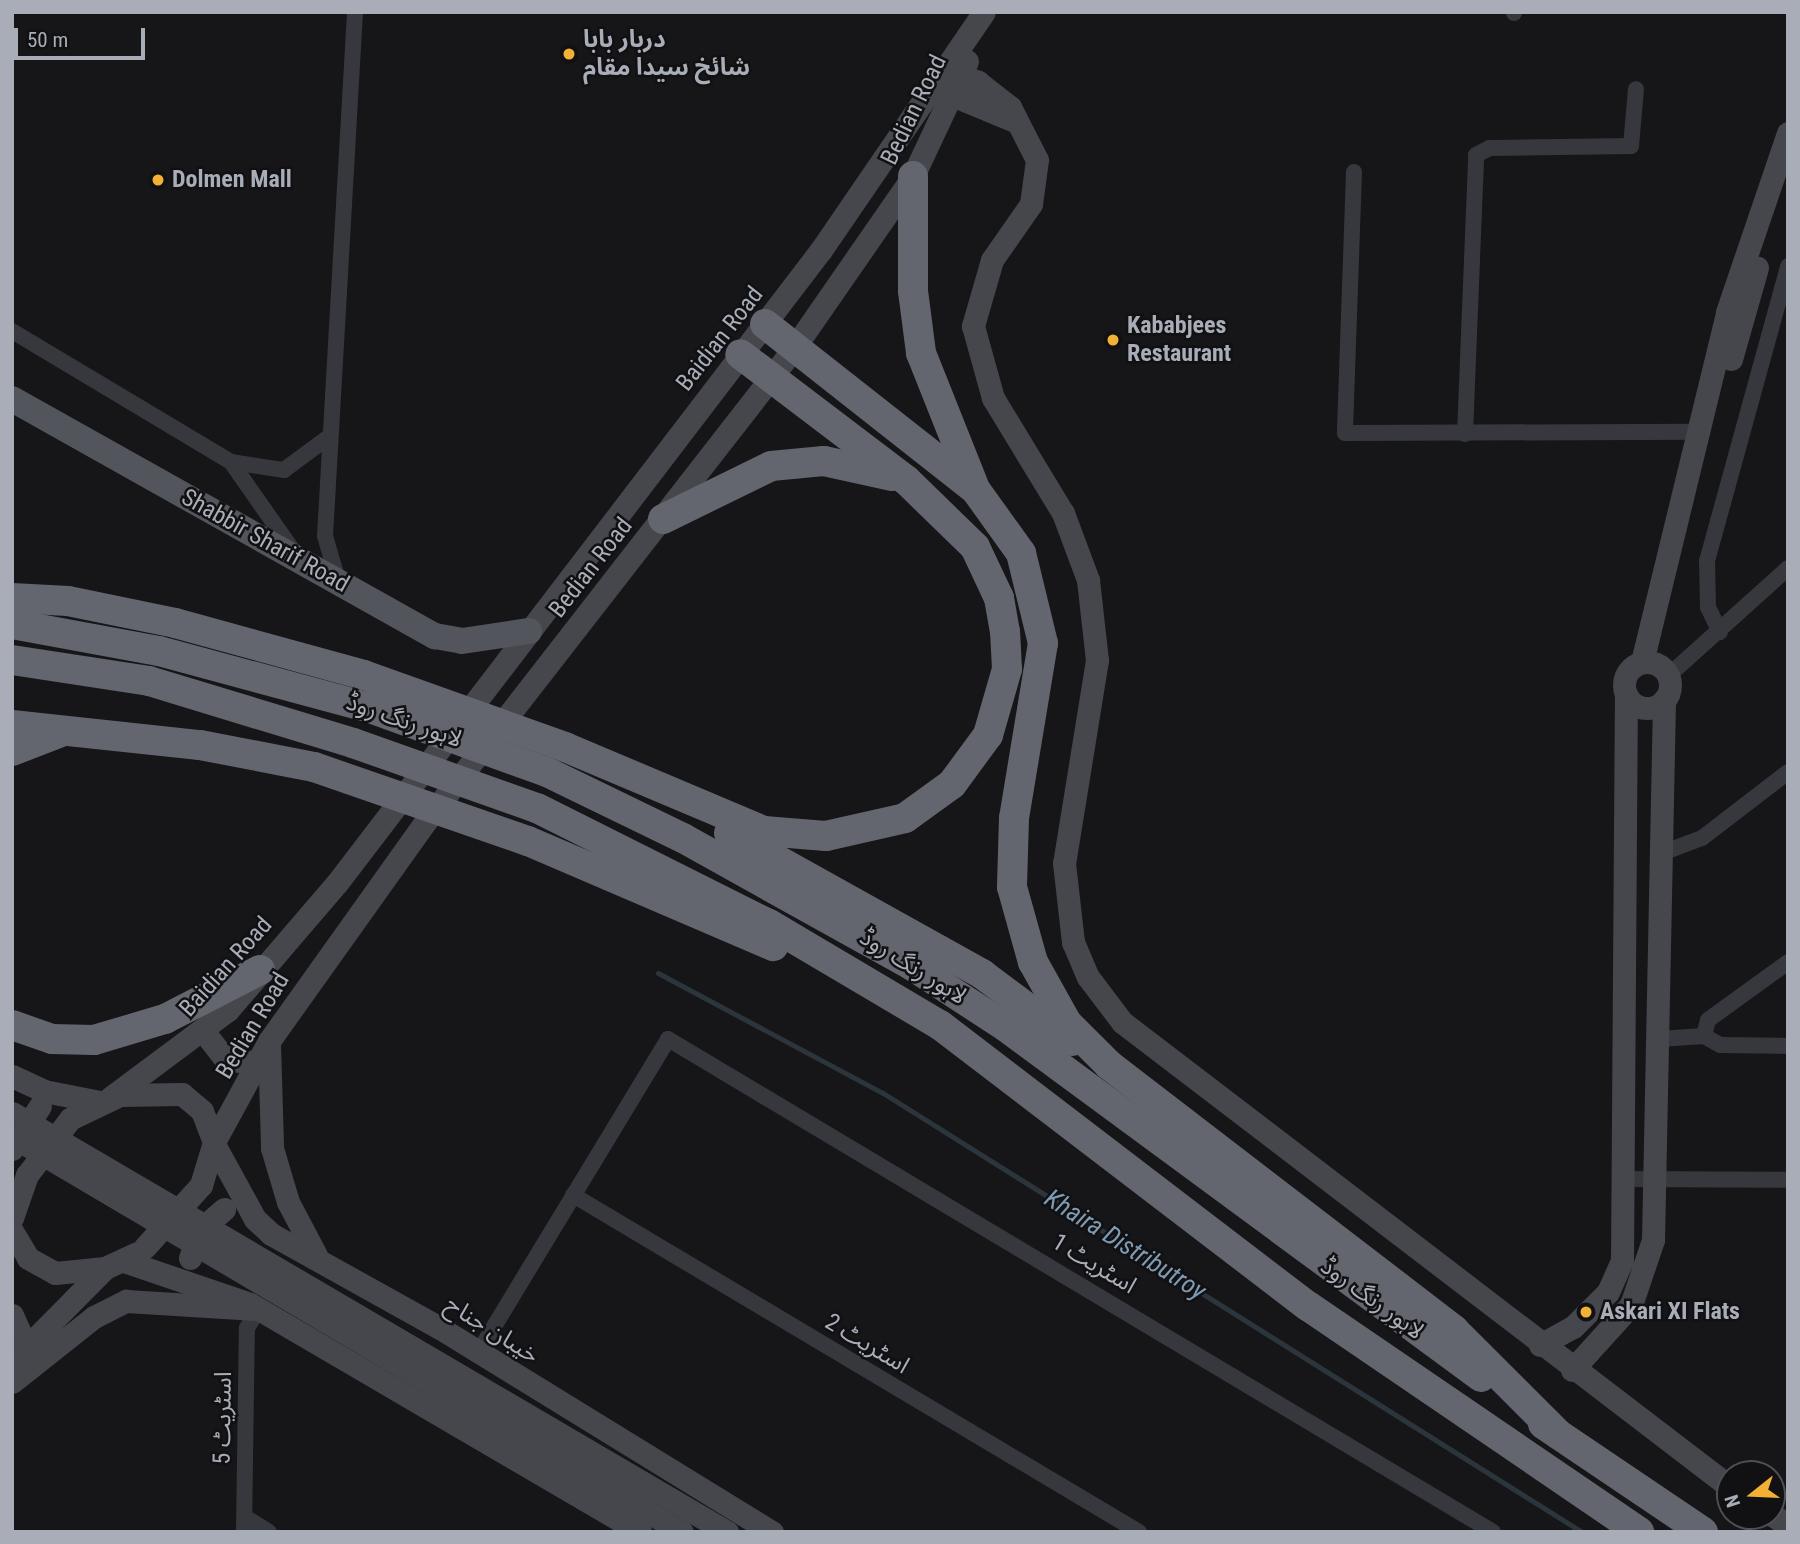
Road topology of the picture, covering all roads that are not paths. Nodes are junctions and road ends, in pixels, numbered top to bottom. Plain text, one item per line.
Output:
1 (355, 12) edge
2 (984, 12) edge
3 (947, 82) junction
4 (1636, 89) dead end
5 (987, 110) junction
6 (1020, 123) junction
7 (1788, 133) edge
8 (930, 145) junction
9 (1354, 172) dead end
10 (1788, 175) edge
11 (914, 176) junction
12 (1788, 266) edge
13 (765, 324) junction
14 (12, 331) edge
15 (794, 348) junction
16 (740, 354) junction
17 (771, 377) junction
18 (12, 399) edge
19 (1698, 432) junction
20 (1465, 434) junction
21 (330, 436) junction
22 (231, 462) junction
23 (906, 480) junction
24 (975, 489) junction
25 (663, 519) junction
26 (299, 560) junction
27 (1788, 568) edge
28 (12, 577) edge
29 (339, 583) junction
30 (12, 598) edge
31 (68, 601) junction
32 (12, 624) edge
33 (529, 631) junction
34 (1720, 632) junction
35 (12, 660) edge
36 (1655, 668) junction
37 (1626, 694) junction
38 (1664, 700) junction
39 (12, 725) edge
40 (73, 729) junction
41 (12, 751) edge
42 (1788, 772) edge
43 (664, 792) junction
44 (1662, 853) junction
45 (1788, 962) edge
46 (260, 970) junction
47 (862, 977) junction
48 (12, 1025) edge
49 (204, 1032) junction
50 (1704, 1036) junction
51 (1659, 1039) junction
52 (269, 1041) junction
53 (1788, 1046) edge
54 (257, 1062) junction
55 (1109, 1065) junction
56 (12, 1076) edge
57 (12, 1086) edge
58 (105, 1100) junction
59 (12, 1113) edge
60 (12, 1136) edge
61 (215, 1144) junction
62 (12, 1149) edge
63 (1622, 1179) junction
64 (1657, 1181) junction
65 (1788, 1181) edge
66 (573, 1195) junction
67 (12, 1218) edge
68 (255, 1219) junction
69 (12, 1231) edge
70 (316, 1255) junction
71 (114, 1265) junction
72 (255, 1306) junction
73 (12, 1315) edge
74 (1540, 1345) junction
75 (478, 1353) junction
76 (19, 1354) edge
77 (1572, 1370) junction
78 (12, 1382) edge
79 (1558, 1434) junction
80 (1716, 1477) edge
81 (245, 1524) edge
82 (1471, 1526) edge
83 (269, 1532) edge
84 (640, 1532) edge
85 (682, 1532) edge
86 (727, 1532) edge
87 (772, 1532) edge
88 (1139, 1532) edge
89 (1493, 1532) edge
90 (1639, 1532) edge
91 (1703, 1532) edge

1 - 21 street
2 - 3 main road, Bedian Road
3 - 5 main road
3 - 6 main road
3 - 8 main road, Bedian Road
3 - 13 main road, Baidian Road
4 - 20 street
5 - 6 main road
5 - 8 main road
6 - 74 main road
7 - 19 main road
8 - 11 main road, Bedian Road
9 - 20 street
10 - 36 main road
11 - 15 main road, Bedian Road
11 - 24 highway
12 - 34 street
13 - 15 highway
13 - 16 main road, Baidian Road
14 - 22 street
15 - 17 main road, Bedian Road
15 - 24 highway
16 - 17 highway
16 - 33 main road, Baidian Road
17 - 23 highway
17 - 25 main road, Bedian Road
18 - 26 main road, Shabbir Sharif Road
19 - 20 street
19 - 36 main road
21 - 22 street
21 - 29 street
22 - 26 street
23 - 25 highway
23 - 43 highway
24 - 55 highway
25 - 52 main road, Bedian Road
26 - 29 main road, Shabbir Sharif Road
27 - 34 street
28 - 31 highway
29 - 33 main road, Shabbir Sharif Road
30 - 31 highway
31 - 43 highway, bridge
32 - 79 highway, لاہور رنگ روڈ, bridge
33 - 46 main road, Baidian Road
34 - 36 street
35 - 47 highway, لاہور رنگ روڈ, bridge
36 - 37 main road
36 - 38 main road
37 - 38 main road
37 - 63 main road
38 - 44 main road
39 - 40 highway
40 - 41 highway
40 - 47 highway, bridge
42 - 44 street
43 - 55 highway
44 - 51 main road
45 - 50 street
46 - 48 highway
46 - 49 main road, Baidian Road
47 - 90 highway, لاہور رنگ روڈ
49 - 54 main road
49 - 58 main road, Baidian Road
50 - 51 street
50 - 53 street
51 - 64 main road
52 - 54 main road, Bedian Road
52 - 70 main road
54 - 61 main road, Bedian Road
55 - 79 highway
56 - 58 main road
57 - 62 main road, bridge
58 - 61 main road
58 - 67 main road, bridge
59 - 86 main road
60 - 85 main road
61 - 68 main road
61 - 71 main road, Bedian Road, bridge
63 - 64 street
63 - 74 main road
64 - 65 street
64 - 77 main road
66 - 75 street
66 - 82 street, اسٹریٹ 1
66 - 88 street, اسٹریٹ 2
68 - 70 main road, خیبان جناح
68 - 72 main road, خیبان جناح, bridge
69 - 71 main road
70 - 75 main road, خیبان جناح
71 - 72 main road
71 - 76 main road
72 - 78 main road
72 - 81 street, اسٹریٹ 5
72 - 84 main road
73 - 76 main road
74 - 77 main road
75 - 87 main road, خیبان جناح
77 - 80 main road
79 - 91 highway, لاہور رنگ روڈ
81 - 83 street
82 - 89 street, اسٹریٹ 1

